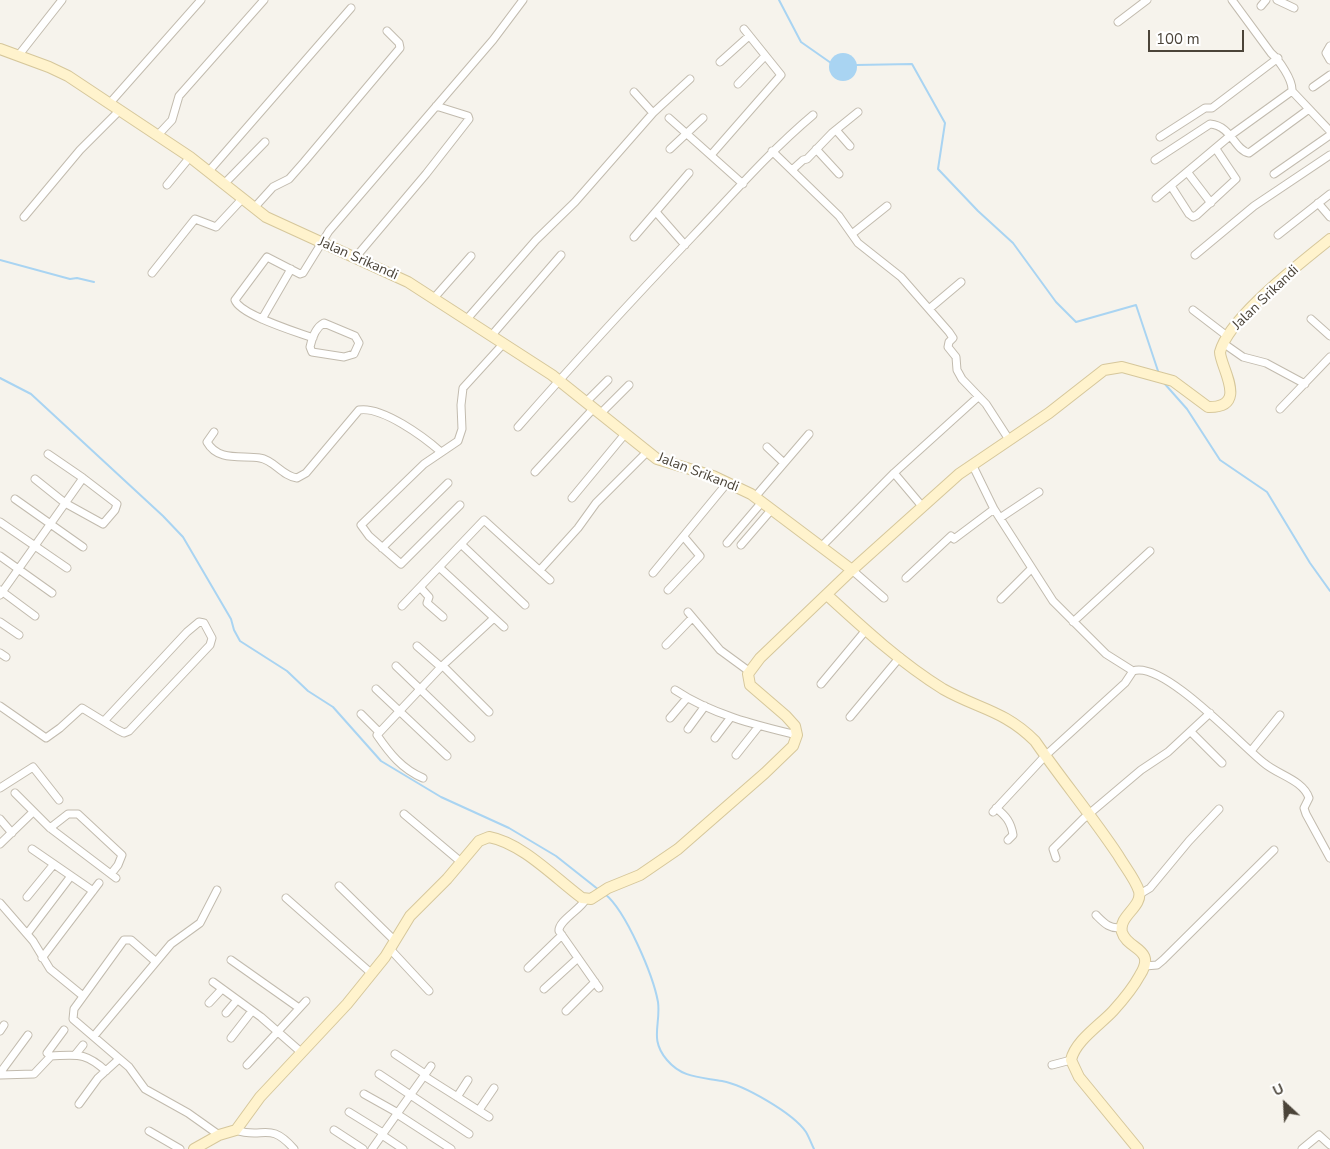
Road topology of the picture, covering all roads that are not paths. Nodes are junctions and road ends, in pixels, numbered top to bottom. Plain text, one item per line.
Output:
1 (62, 0) edge
2 (201, 0) edge
3 (264, 0) edge
4 (523, 0) edge
5 (1147, 0) edge
6 (1232, 0) edge
7 (1277, 0) edge
8 (351, 8) dead end
9 (1294, 8) dead end
10 (1118, 22) dead end
11 (744, 29) dead end
12 (387, 31) dead end
13 (749, 36) junction
14 (1330, 46) edge
15 (0, 49) edge
16 (18, 56) junction
17 (765, 56) junction
18 (1278, 58) junction
19 (1330, 60) edge
20 (720, 62) dead end
21 (1330, 75) edge
22 (690, 79) dead end
23 (738, 84) dead end
24 (1313, 87) dead end
25 (1292, 91) junction
26 (634, 92) dead end
27 (109, 104) junction
28 (436, 106) junction
29 (1309, 109) junction
30 (119, 111) junction
31 (858, 112) dead end
32 (654, 114) junction
33 (813, 115) dead end
34 (669, 118) dead end
35 (703, 118) dead end
36 (836, 130) junction
37 (1330, 131) edge
38 (686, 134) junction
39 (1231, 135) junction
40 (157, 136) junction
41 (1330, 136) edge
42 (1160, 137) dead end
43 (265, 142) dead end
44 (850, 146) dead end
45 (776, 147) junction
46 (670, 149) dead end
47 (816, 150) junction
48 (1216, 150) junction
49 (710, 155) junction
50 (1330, 155) edge
51 (190, 157) junction
52 (1155, 160) dead end
53 (792, 170) junction
54 (209, 171) junction
55 (689, 172) dead end
56 (1188, 172) junction
57 (839, 174) dead end
58 (1274, 174) dead end
59 (224, 184) junction
60 (743, 184) junction
61 (167, 186) dead end
62 (1171, 186) junction
63 (1330, 194) edge
64 (243, 198) junction
65 (1156, 198) dead end
66 (1211, 203) junction
67 (1318, 203) junction
68 (887, 206) dead end
69 (254, 208) junction
70 (656, 212) junction
71 (24, 217) dead end
72 (1330, 217) edge
73 (852, 234) junction
74 (1278, 235) dead end
75 (634, 236) dead end
76 (1330, 239) edge
77 (320, 242) junction
78 (684, 245) junction
79 (561, 255) dead end
80 (1195, 255) dead end
81 (471, 256) dead end
82 (354, 258) junction
83 (290, 269) junction
84 (152, 273) dead end
85 (961, 282) dead end
86 (434, 298) junction
87 (929, 309) junction
88 (1193, 310) dead end
89 (262, 318) junction
90 (467, 319) junction
91 (1311, 319) dead end
92 (492, 335) junction
93 (1330, 336) edge
94 (313, 338) junction
95 (1225, 340) junction
96 (504, 343) junction
97 (1330, 357) edge
98 (558, 380) junction
99 (608, 380) dead end
100 (1305, 384) junction
101 (629, 385) dead end
102 (978, 396) junction
103 (593, 408) junction
104 (1280, 409) dead end
105 (518, 427) dead end
106 (214, 432) dead end
107 (625, 434) junction
108 (809, 434) dead end
109 (1008, 438) junction
110 (767, 447) dead end
111 (441, 452) junction
112 (647, 452) junction
113 (48, 454) dead end
114 (784, 463) junction
115 (972, 464) junction
116 (535, 472) dead end
117 (894, 473) junction
118 (35, 478) dead end
119 (83, 478) junction
120 (448, 482) dead end
121 (728, 482) junction
122 (1039, 492) dead end
123 (572, 498) dead end
124 (15, 499) dead end
125 (759, 499) junction
126 (65, 503) junction
127 (460, 505) dead end
128 (921, 505) junction
129 (772, 509) junction
130 (994, 509) junction
131 (1000, 518) junction
132 (0, 522) edge
133 (50, 523) junction
134 (684, 537) junction
135 (727, 543) dead end
136 (462, 545) junction
137 (741, 546) dead end
138 (820, 546) junction
139 (33, 547) junction
140 (83, 547) dead end
141 (382, 548) junction
142 (1150, 551) dead end
143 (0, 556) edge
144 (440, 567) junction
145 (18, 568) junction
146 (67, 568) dead end
147 (1031, 568) junction
148 (540, 570) junction
149 (852, 570) junction
150 (653, 574) dead end
151 (906, 578) dead end
152 (550, 580) dead end
153 (420, 587) junction
154 (668, 590) dead end
155 (1, 592) edge
156 (52, 593) dead end
157 (827, 595) junction
158 (884, 598) dead end
159 (1001, 599) dead end
160 (525, 605) dead end
161 (402, 606) dead end
162 (35, 616) dead end
163 (442, 618) dead end
164 (494, 618) junction
165 (0, 622) edge
166 (1073, 622) junction
167 (504, 627) dead end
168 (866, 630) junction
169 (19, 635) dead end
170 (666, 645) dead end
171 (417, 646) dead end
172 (900, 657) junction
173 (396, 666) dead end
174 (442, 667) junction
175 (1133, 671) junction
176 (750, 672) junction
177 (821, 684) dead end
178 (376, 689) dead end
179 (420, 689) junction
180 (675, 690) dead end
181 (687, 698) junction
182 (0, 706) edge
183 (705, 706) junction
184 (400, 711) junction
185 (489, 712) dead end
186 (1210, 713) junction
187 (361, 714) dead end
188 (1280, 715) dead end
189 (731, 717) junction
190 (850, 717) dead end
191 (670, 718) dead end
192 (105, 720) junction
193 (759, 726) junction
194 (688, 729) dead end
195 (379, 732) junction
196 (1191, 732) junction
197 (797, 735) junction
198 (471, 738) dead end
199 (715, 738) dead end
200 (1250, 751) junction
201 (736, 755) dead end
202 (447, 756) dead end
203 (1045, 756) junction
204 (1222, 763) dead end
205 (423, 778) dead end
206 (1, 784) edge
207 (15, 793) dead end
208 (59, 800) dead end
209 (1219, 809) dead end
210 (33, 812) junction
211 (404, 814) dead end
212 (1088, 814) junction
213 (0, 819) edge
214 (50, 828) junction
215 (12, 832) junction
216 (1008, 840) dead end
217 (0, 844) edge
218 (32, 849) dead end
219 (1274, 850) dead end
220 (1056, 858) dead end
221 (1330, 858) edge
222 (461, 862) junction
223 (54, 864) junction
224 (70, 876) junction
225 (99, 883) dead end
226 (339, 886) dead end
227 (218, 890) dead end
228 (93, 891) junction
229 (1140, 894) junction
230 (28, 897) dead end
231 (286, 898) dead end
232 (590, 898) junction
233 (0, 903) edge
234 (1096, 915) dead end
235 (1122, 927) junction
236 (27, 934) junction
237 (562, 935) junction
238 (393, 945) junction
239 (42, 958) junction
240 (578, 958) junction
241 (231, 960) dead end
242 (155, 961) junction
243 (1145, 966) junction
244 (528, 968) dead end
245 (371, 973) junction
246 (213, 982) dead end
247 (222, 989) junction
248 (429, 990) dead end
249 (544, 990) dead end
250 (83, 996) junction
251 (237, 1000) junction
252 (306, 1001) dead end
253 (210, 1004) dead end
254 (299, 1008) junction
255 (252, 1011) junction
256 (566, 1011) dead end
257 (226, 1013) dead end
258 (64, 1030) dead end
259 (279, 1031) junction
260 (28, 1035) dead end
261 (94, 1036) junction
262 (231, 1038) dead end
263 (83, 1045) dead end
264 (302, 1054) junction
265 (395, 1054) dead end
266 (75, 1055) junction
267 (51, 1056) junction
268 (119, 1059) junction
269 (1071, 1060) junction
270 (247, 1065) dead end
271 (1052, 1065) dead end
272 (431, 1066) dead end
273 (106, 1071) junction
274 (0, 1074) edge
275 (379, 1074) dead end
276 (425, 1075) junction
277 (468, 1080) dead end
278 (494, 1088) dead end
279 (364, 1094) dead end
280 (411, 1094) junction
281 (458, 1096) junction
282 (79, 1104) dead end
283 (479, 1110) junction
284 (349, 1112) dead end
285 (398, 1113) junction
286 (489, 1117) dead end
287 (236, 1130) junction
288 (334, 1130) dead end
289 (149, 1131) dead end
290 (383, 1134) junction
291 (468, 1134) dead end
292 (219, 1136) junction
293 (1330, 1145) edge
294 (180, 1149) edge
295 (194, 1149) edge
296 (294, 1149) edge
297 (363, 1149) edge
298 (372, 1149) edge
299 (403, 1149) edge
300 (451, 1149) edge
301 (1138, 1149) edge
302 (1302, 1149) edge

1 - 16 street
2 - 27 street
3 - 40 street
4 - 28 street
5 - 10 street
6 - 18 street
7 - 9 street
8 - 54 street
11 - 13 street
12 - 69 street
13 - 17 street
13 - 20 street
14 - 19 street
15 - 16 street, Jalan Srikandi
16 - 27 street, Jalan Srikandi
17 - 23 street
17 - 49 street
18 - 25 street
18 - 42 street
21 - 24 street
22 - 32 street
25 - 29 street
25 - 39 street
26 - 32 street
27 - 30 street, Jalan Srikandi
28 - 77 street
28 - 82 street
29 - 37 street
29 - 39 street
30 - 40 street, Jalan Srikandi
30 - 71 street
31 - 36 street
32 - 90 street
33 - 45 street
34 - 38 street
35 - 38 street
36 - 44 street
36 - 47 street
38 - 46 street
38 - 49 street
39 - 48 street
39 - 52 street
40 - 51 street, Jalan Srikandi
41 - 58 street
43 - 59 street
45 - 53 street
45 - 60 street
47 - 53 street
47 - 57 street
48 - 56 street
48 - 66 street
49 - 60 street
50 - 80 street
51 - 54 street, Jalan Srikandi
51 - 61 street
53 - 73 street
54 - 59 street, Jalan Srikandi
55 - 70 street
56 - 62 street
56 - 66 street
59 - 64 street, Jalan Srikandi
60 - 78 street
62 - 65 street
62 - 66 street
63 - 67 street
64 - 69 street, Jalan Srikandi
64 - 84 street
67 - 72 street
67 - 74 street
68 - 73 street
69 - 77 street, Jalan Srikandi
70 - 75 street
70 - 78 street
73 - 87 street
76 - 95 street, Jalan Srikandi
77 - 82 street, Jalan Srikandi
77 - 83 street
78 - 98 street
79 - 92 street
81 - 86 street
82 - 86 street, Jalan Srikandi
83 - 89 street
83 - 89 street
85 - 87 street
86 - 90 street, Jalan Srikandi
87 - 102 street
88 - 95 street
89 - 94 street
90 - 92 street, Jalan Srikandi
91 - 93 street
92 - 96 street, Jalan Srikandi
94 - 94 street
95 - 100 street
95 - 109 street, Jalan Srikandi
96 - 98 street, Jalan Srikandi
96 - 111 street
97 - 100 street
98 - 103 street, Jalan Srikandi
98 - 105 street
99 - 103 street
100 - 104 street
101 - 103 street
102 - 109 street
102 - 117 street
103 - 107 street, Jalan Srikandi
103 - 116 street
106 - 111 street
107 - 112 street, Jalan Srikandi
107 - 123 street
108 - 114 street
109 - 115 street, Jalan Srikandi
110 - 114 street
111 - 141 street
112 - 121 street, Jalan Srikandi
112 - 148 street
113 - 119 street
114 - 125 street
115 - 128 street, Jalan Srikandi
115 - 130 street
117 - 128 street
117 - 138 street
118 - 126 street
119 - 126 street
119 - 126 street
120 - 141 street
121 - 125 street, Jalan Srikandi
121 - 134 street
122 - 131 street
124 - 133 street
125 - 129 street, Jalan Srikandi
125 - 135 street
126 - 133 street
127 - 141 street
128 - 149 street, Jalan Srikandi
129 - 137 street
129 - 138 street, Jalan Srikandi
130 - 131 street
130 - 151 street
131 - 147 street
132 - 139 street
133 - 139 street
133 - 140 street
134 - 150 street
134 - 154 street
136 - 144 street
136 - 148 street
136 - 160 street
138 - 149 street, Jalan Srikandi
139 - 145 street
139 - 146 street
142 - 166 street
143 - 145 street
144 - 153 street
144 - 164 street
145 - 155 street
145 - 156 street
147 - 159 street
147 - 166 street
148 - 152 street
149 - 157 street
149 - 158 street
153 - 161 street
153 - 163 street
155 - 162 street
157 - 168 street
157 - 176 street
164 - 167 street
164 - 174 street
165 - 169 street
166 - 175 street
168 - 172 street
168 - 177 street
170 - 176 street
171 - 174 street
172 - 190 street
172 - 203 street
173 - 179 street
174 - 179 street
174 - 185 street
175 - 186 street
175 - 203 street
176 - 197 street
178 - 184 street
179 - 184 street
179 - 198 street
180 - 181 street
181 - 183 street
181 - 191 street
182 - 192 street
183 - 189 street
183 - 194 street
184 - 195 street
184 - 202 street
186 - 196 street
186 - 200 street
187 - 195 street
188 - 200 street
189 - 193 street
189 - 199 street
192 - 192 street
193 - 197 street
193 - 201 street
195 - 205 street
196 - 204 street
196 - 212 street
197 - 232 street
200 - 221 street
203 - 212 street
203 - 216 street
206 - 208 street
207 - 210 street
209 - 229 street
210 - 214 street
210 - 215 street
211 - 222 street
212 - 220 street
212 - 229 street
213 - 215 street
214 - 214 street
215 - 217 street
218 - 223 street
219 - 243 street
222 - 232 street
222 - 238 street
223 - 224 street
223 - 230 street
224 - 228 street
224 - 236 street
225 - 228 street
226 - 238 street
227 - 242 street
228 - 239 street
229 - 235 street
231 - 245 street
232 - 237 street
233 - 236 street
234 - 235 street
235 - 243 street
236 - 239 street
237 - 240 street
237 - 244 street
238 - 245 street
238 - 248 street
239 - 250 street
240 - 249 street
240 - 256 street
241 - 254 street
242 - 250 street
242 - 261 street
243 - 269 street
245 - 264 street
246 - 247 street
247 - 251 street
247 - 253 street
250 - 261 street
251 - 255 street
251 - 257 street
252 - 254 street
254 - 259 street
255 - 259 street
255 - 262 street
258 - 267 street
259 - 264 street
259 - 270 street
260 - 274 street
261 - 268 street
263 - 266 street
264 - 287 street
265 - 276 street
266 - 267 street
266 - 273 street
267 - 274 street
268 - 273 street
268 - 292 street
269 - 271 street
269 - 301 street
272 - 276 street
273 - 282 street
275 - 280 street
276 - 280 street
276 - 281 street
277 - 281 street
278 - 283 street
279 - 285 street
280 - 285 street
280 - 291 street
281 - 283 street
283 - 286 street
284 - 290 street
285 - 290 street
285 - 300 street
287 - 292 street
287 - 296 street
288 - 297 street
289 - 294 street
290 - 298 street
290 - 299 street
292 - 295 street
293 - 302 street

